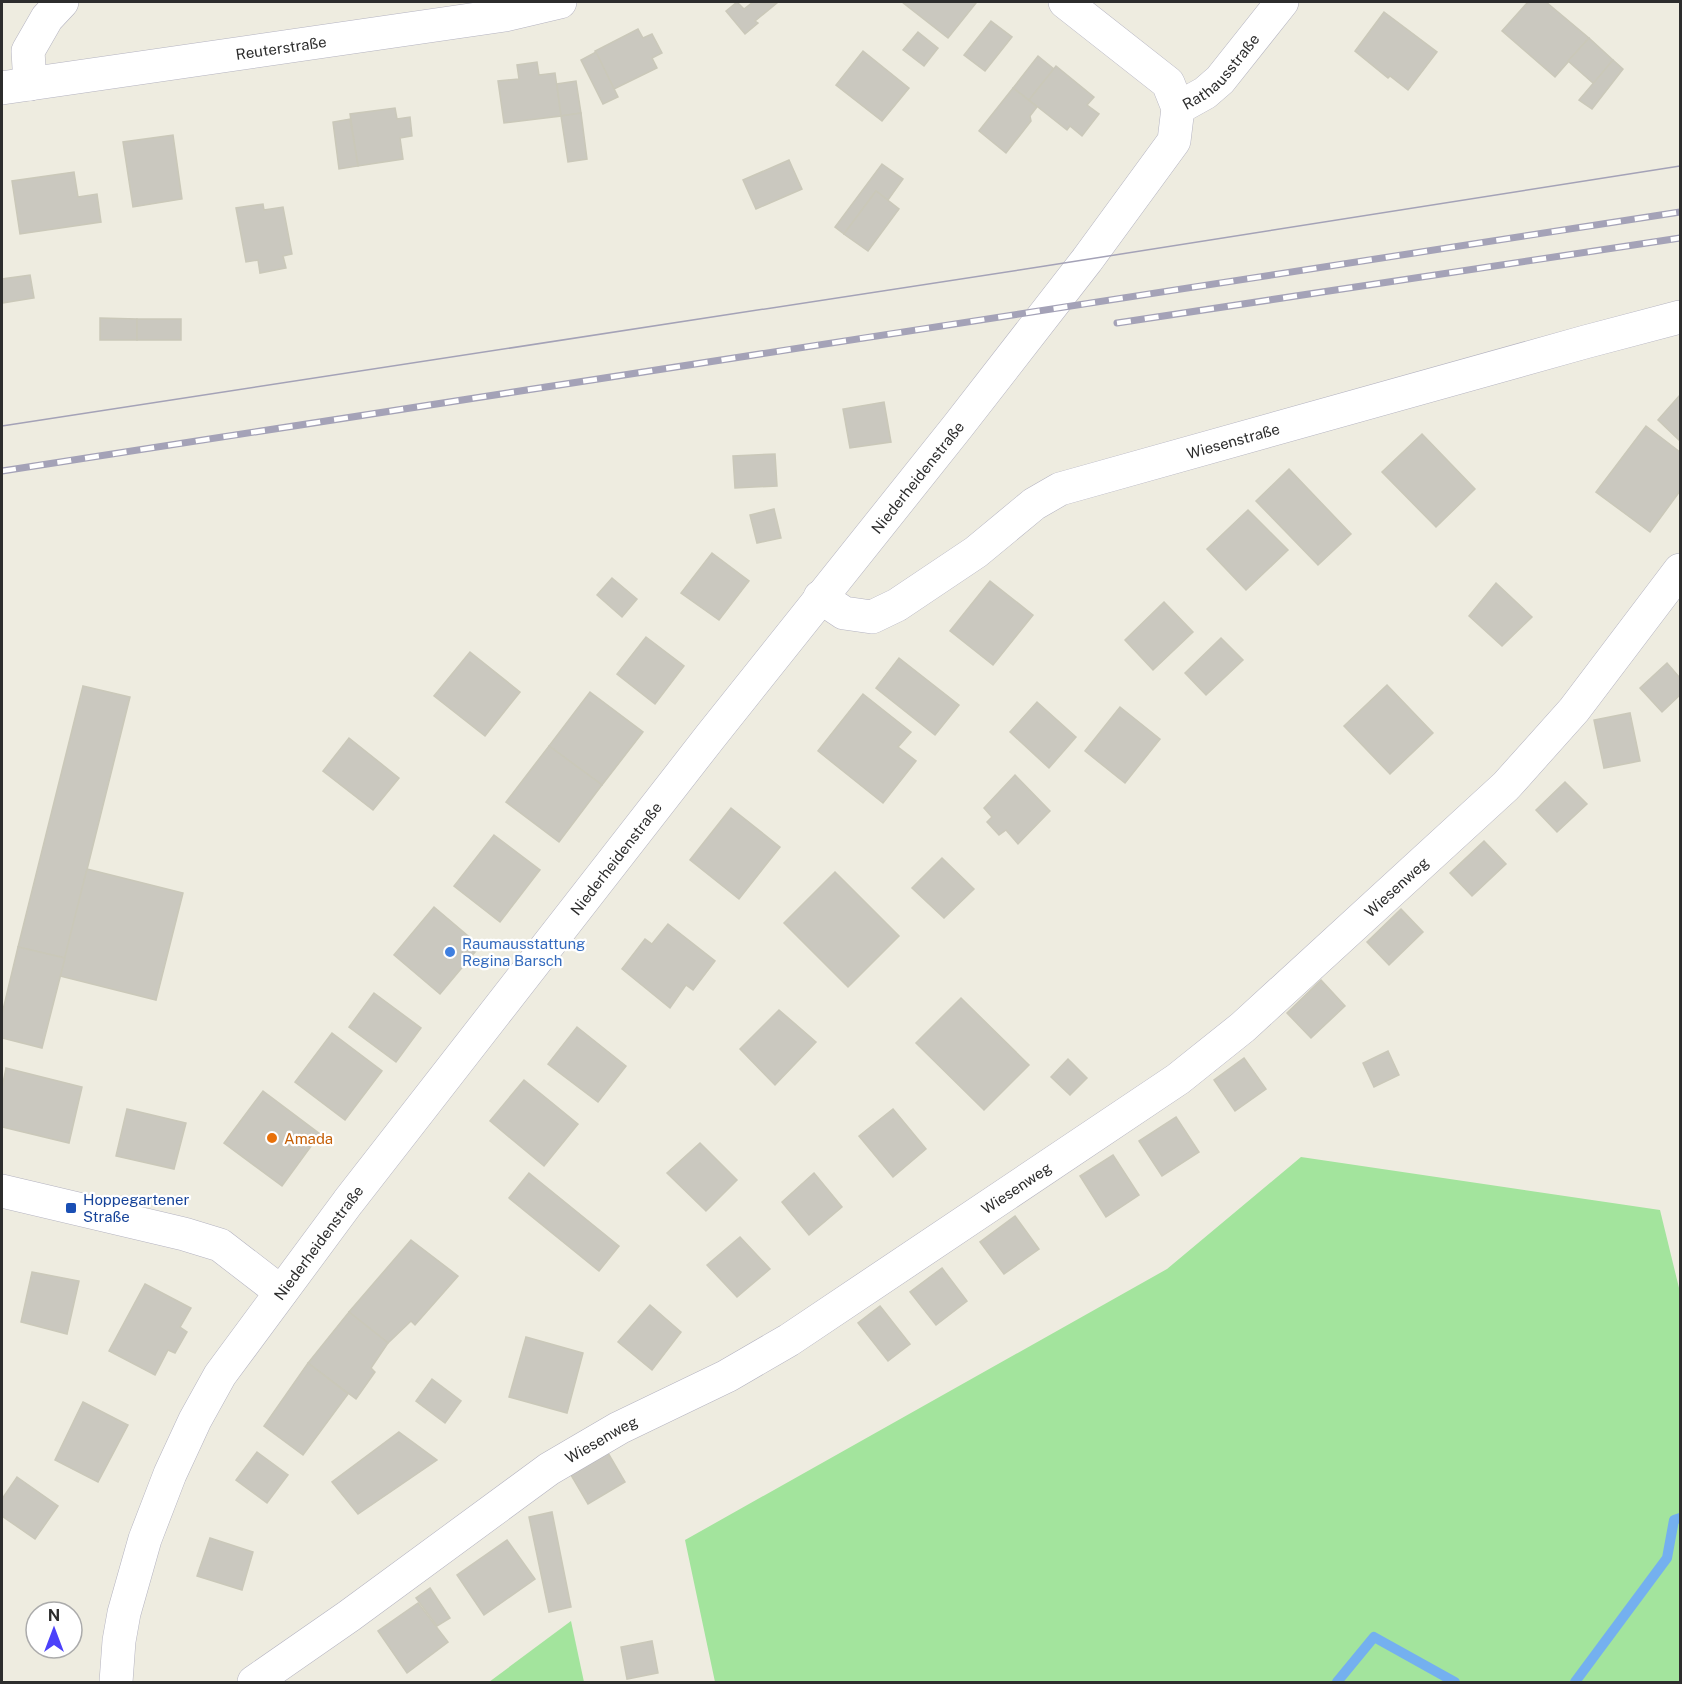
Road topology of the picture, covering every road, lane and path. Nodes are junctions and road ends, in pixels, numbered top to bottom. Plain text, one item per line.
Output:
1 (62, 2) edge
2 (560, 2) edge
3 (1065, 2) edge
4 (1282, 2) edge
5 (16, 86) edge
6 (1178, 108) junction
7 (1087, 260) joint
8 (1680, 317) edge
9 (1680, 570) edge
10 (820, 597) junction
11 (2, 1191) edge
12 (281, 1292) junction
13 (117, 1683) edge
14 (254, 1683) edge

1 - 5 street
2 - 5 street, Reuterstraße
3 - 6 street
4 - 6 street, Rathausstraße
6 - 7 street, Rathausstraße
7 - 10 street, Niederheidenstraße
8 - 10 street, Wiesenstraße
9 - 14 street, Wiesenweg
10 - 12 street, Niederheidenstraße
11 - 12 street
12 - 13 street, Niederheidenstraße

